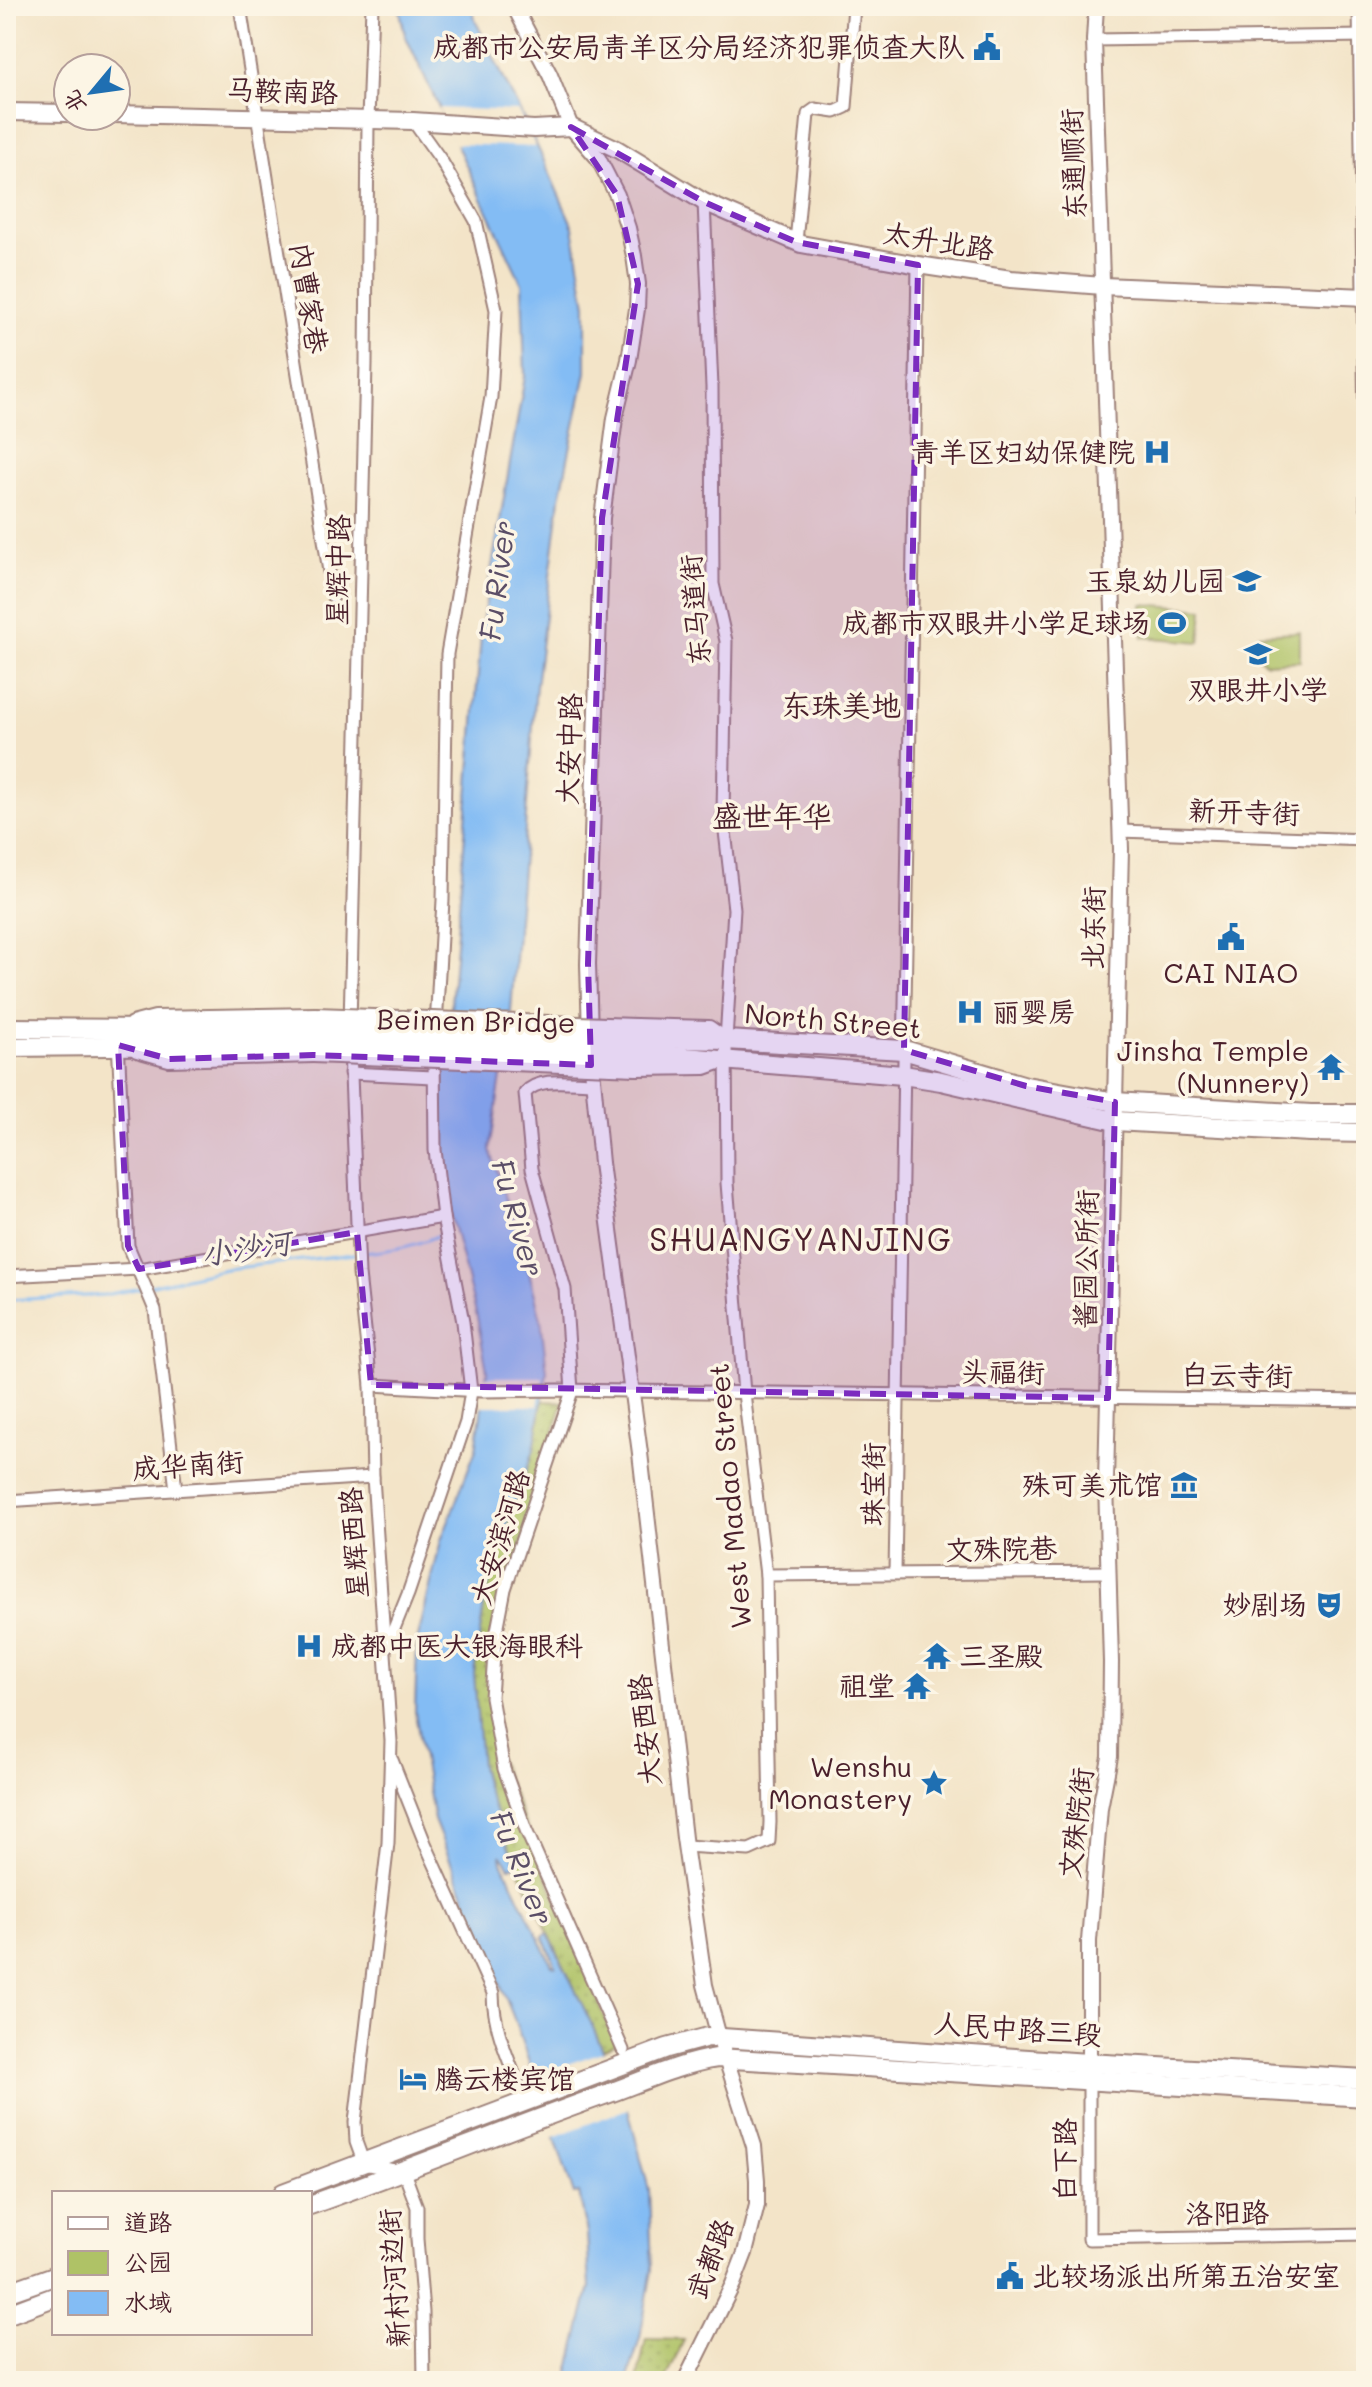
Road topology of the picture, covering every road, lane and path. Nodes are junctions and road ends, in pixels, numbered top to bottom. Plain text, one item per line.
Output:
1 (240, 6) edge
2 (372, 6) edge
3 (514, 6) edge
4 (854, 6) edge
5 (1096, 6) edge
6 (1359, 6) edge
7 (1362, 36) edge
8 (1094, 40) junction
9 (6, 112) edge
10 (52, 113) edge
11 (132, 114) edge
12 (256, 116) junction
13 (368, 120) junction
14 (413, 121) junction
15 (571, 127) junction
16 (534, 129) joint
17 (704, 202) junction
18 (796, 242) junction
19 (918, 265) junction
20 (1103, 286) junction
21 (1364, 297) edge
22 (1366, 506) edge
23 (333, 597) dead end
24 (1121, 831) junction
25 (1366, 840) edge
26 (350, 1020) joint
27 (6, 1028) edge
28 (118, 1036) junction
29 (314, 1036) junction
30 (726, 1040) junction
31 (636, 1046) junction
32 (6, 1047) edge
33 (904, 1050) junction
34 (726, 1060) junction
35 (350, 1073) junction
36 (903, 1075) junction
37 (433, 1077) junction
38 (592, 1083) junction
39 (1115, 1112) junction
40 (1366, 1114) edge
41 (1366, 1133) edge
42 (444, 1221) junction
43 (357, 1236) junction
44 (140, 1273) junction
45 (6, 1276) edge
46 (371, 1385) junction
47 (476, 1391) junction
48 (572, 1391) junction
49 (632, 1392) junction
50 (744, 1393) junction
51 (898, 1395) junction
52 (1108, 1398) junction
53 (1366, 1401) edge
54 (373, 1477) junction
55 (176, 1490) junction
56 (6, 1501) edge
57 (1107, 1572) junction
58 (895, 1573) junction
59 (766, 1575) junction
60 (385, 1651) junction
61 (390, 1756) junction
62 (685, 1846) junction
63 (719, 2037) junction
64 (623, 2050) dead end
65 (727, 2059) junction
66 (1088, 2072) junction
67 (1366, 2079) edge
68 (1366, 2097) edge
69 (529, 2100) junction
70 (364, 2164) junction
71 (404, 2172) junction
72 (289, 2191) edge
73 (312, 2204) edge
74 (1366, 2234) edge
75 (1089, 2239) joint
76 (52, 2277) edge
77 (6, 2293) edge
78 (52, 2298) edge
79 (6, 2315) edge
80 (424, 2381) edge
81 (685, 2381) edge

1 - 12 street, 内曹家巷
2 - 13 street, 星辉中路
3 - 15 street, 大安中路
4 - 18 street
5 - 8 street, 东通顺街
6 - 7 street
7 - 8 street
7 - 21 street
8 - 20 street, 东通顺街
9 - 10 main road
11 - 12 main road, 马鞍南路
12 - 13 main road, 马鞍南路
12 - 23 street, 内曹家巷
13 - 14 main road, 马鞍南路
13 - 26 street, 星辉中路
14 - 16 main road, 马鞍南路
14 - 37 street
15 - 16 main road, 太升北路
15 - 17 main road, 太升北路
15 - 38 street, 大安中路
17 - 18 main road, 太升北路
17 - 30 street, 东马道街
18 - 19 main road, 太升北路
19 - 20 main road, 太升北路
19 - 33 street, 珠宝街
20 - 21 main road, 太升北路
20 - 24 street, 东通顺街
21 - 22 street
24 - 25 street, 新开寺街
24 - 39 street, 北东街
26 - 35 street, 星辉西路
27 - 28 main road
28 - 29 main road, Beimen Bridge
28 - 29 street
28 - 32 main road
28 - 44 street
29 - 31 main road, Beimen Bridge, bridge
29 - 31 street, bridge
30 - 31 main road, North Street
30 - 33 main road, North Street
30 - 34 street, 东马道街
31 - 34 main road, North Street
33 - 36 street, 珠宝街
33 - 39 main road, North Street
34 - 36 main road, North Street
34 - 50 street, West Madao Street
35 - 37 street
35 - 43 street, 星辉西路
36 - 39 main road, North Street
36 - 51 street, 珠宝街
37 - 42 street
38 - 48 street, 大安滨河路
38 - 49 street, 大安中路
39 - 40 main road
39 - 41 main road
39 - 52 street, 酱园公所街
42 - 43 street
42 - 47 street
43 - 44 street
43 - 46 street, 星辉西路
44 - 45 street
44 - 55 street
46 - 47 street, 头福街
46 - 54 street, 星辉西路
47 - 48 street, 头福街
47 - 60 street
48 - 49 street, 头福街
48 - 64 street, 大安滨河路
49 - 50 street, 头福街
49 - 62 street, 大安西路
50 - 51 street, 头福街
50 - 59 street, West Madao Street
51 - 52 street, 头福街
51 - 58 street, 珠宝街
52 - 53 street, 白云寺街
52 - 57 street, 酱园公所街
54 - 55 street, 成华南街
54 - 60 street, 星辉西路
55 - 56 street, 成华南街
57 - 58 street, 文殊院巷
57 - 66 street, 文殊院街
58 - 59 street, 文殊院巷
59 - 62 street, West Madao Street
60 - 61 street, 星辉西路
61 - 69 street
61 - 70 street, 星辉西路
62 - 63 street, 大安西路
63 - 65 street, 大安西路
63 - 66 main road, 人民中路三段
63 - 69 main road, 人民中路三段
65 - 66 main road, 人民中路三段
65 - 71 main road, 人民中路三段
65 - 81 street, 武都路
66 - 67 main road, 人民中路三段
66 - 68 main road, 人民中路三段
66 - 75 street, 白下路
69 - 70 main road, 人民中路三段
70 - 71 street
70 - 72 main road, 人民中路三段
71 - 73 main road, 人民中路三段
71 - 80 street, 新村河边街
74 - 75 street, 洛阳路
76 - 77 main road
78 - 79 main road

